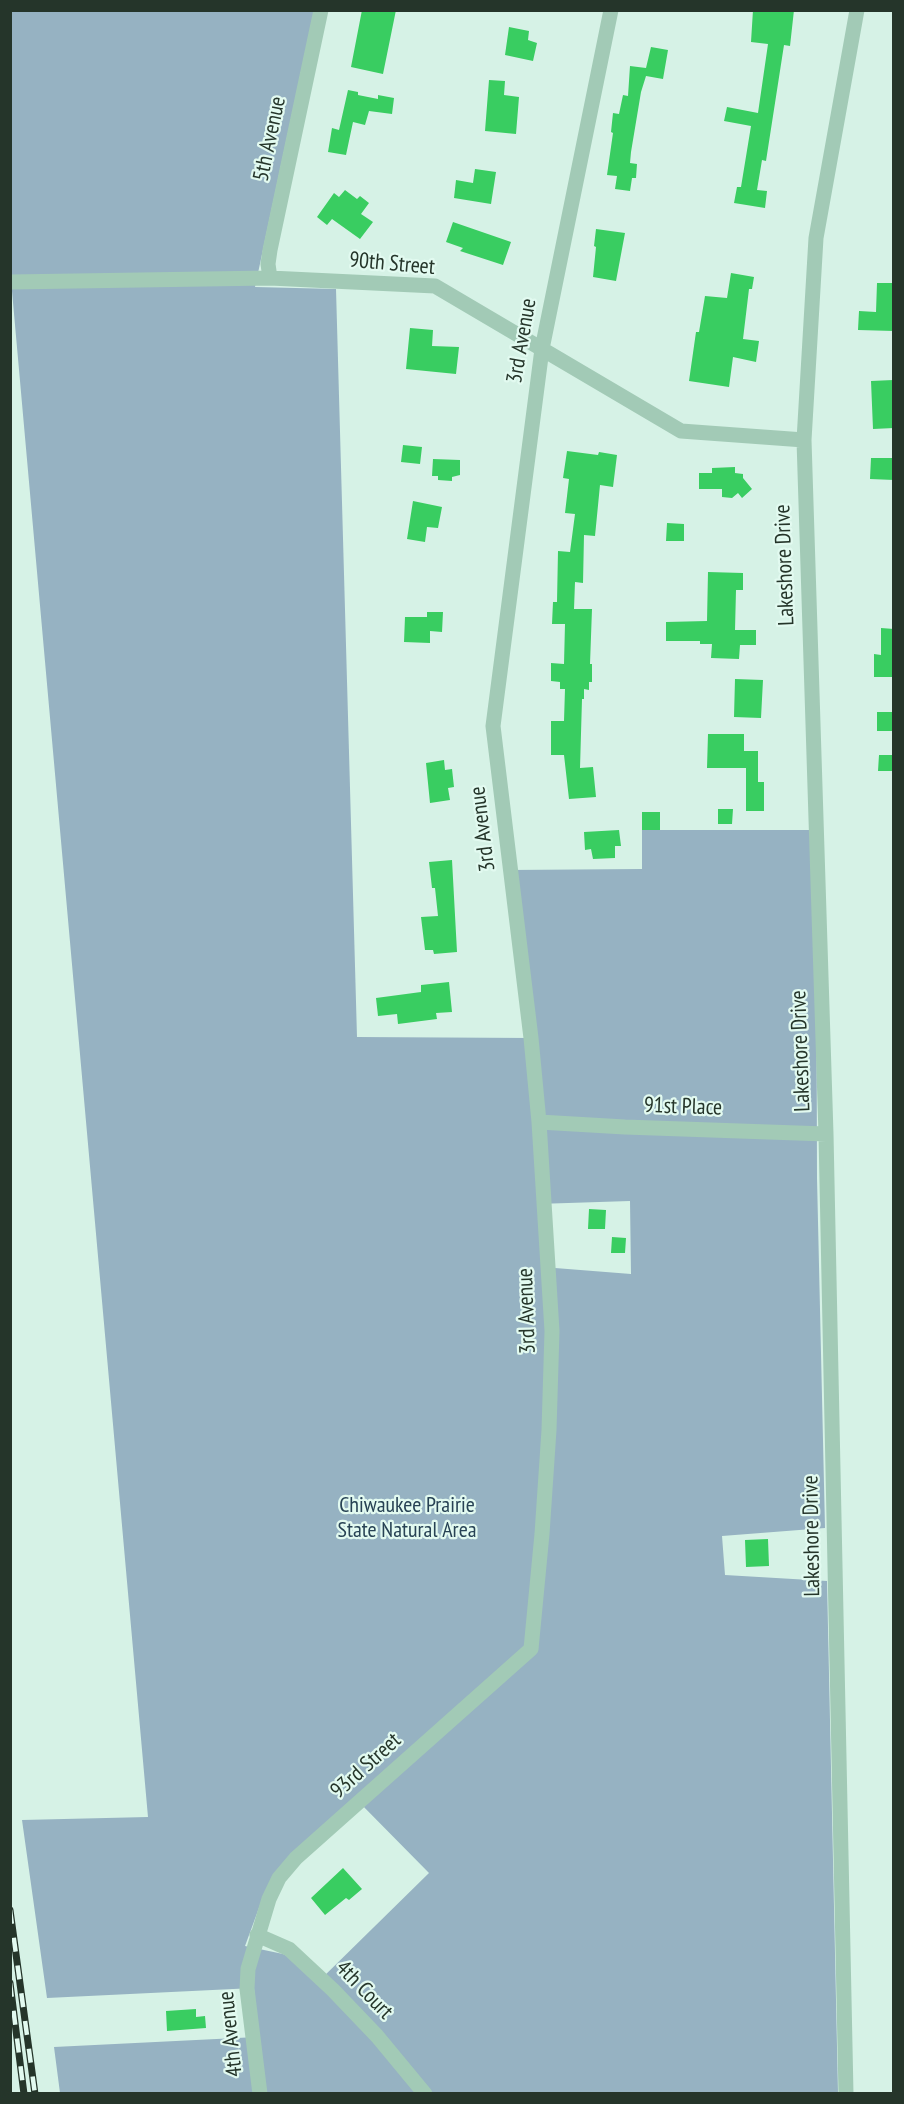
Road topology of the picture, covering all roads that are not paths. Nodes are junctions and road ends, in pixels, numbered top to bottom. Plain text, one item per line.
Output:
1 (321, 10) edge
2 (611, 10) edge
3 (857, 10) edge
4 (270, 278) junction
5 (10, 282) edge
6 (542, 349) junction
7 (804, 440) junction
8 (539, 1122) junction
9 (826, 1134) junction
10 (531, 1649) joint
11 (257, 1935) junction
12 (260, 2094) edge
13 (425, 2094) edge
14 (846, 2094) edge

1 - 4 street, 5th Avenue
2 - 6 street, 3rd Avenue
3 - 7 street, Lakeshore Drive
4 - 5 street, 90th Street
4 - 6 street, 90th Street
6 - 7 street, 90th Street
6 - 8 street, 3rd Avenue
7 - 9 street, Lakeshore Drive
8 - 9 street, 91st Place
8 - 10 street, 3rd Avenue
9 - 14 street, Lakeshore Drive
10 - 11 street, 93rd Street
11 - 12 street, 4th Avenue
11 - 13 street, 4th Court

